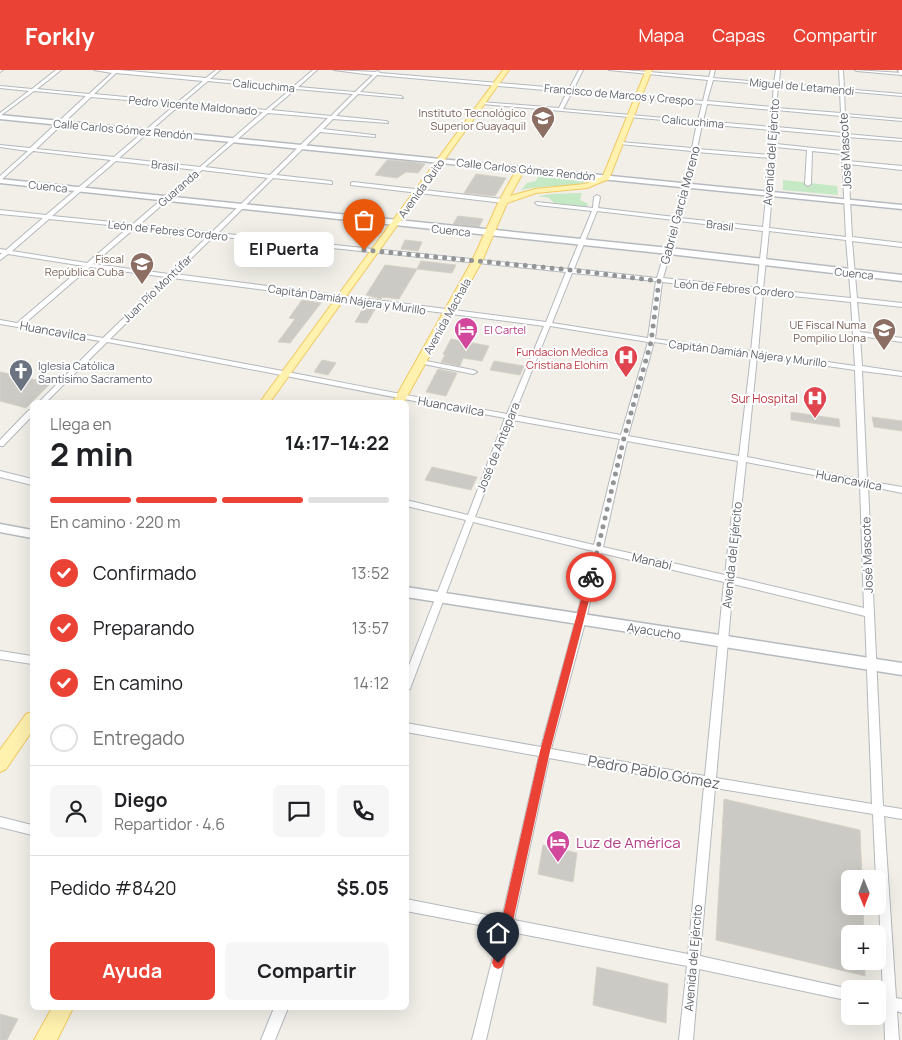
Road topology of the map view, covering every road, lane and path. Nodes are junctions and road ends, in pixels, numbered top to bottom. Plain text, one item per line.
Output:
1 (59, 70) edge
2 (96, 70) edge
3 (168, 70) edge
4 (218, 70) edge
5 (315, 70) edge
6 (336, 70) edge
7 (506, 70) edge
8 (581, 70) edge
9 (611, 70) edge
10 (778, 70) edge
11 (841, 70) edge
12 (856, 70) edge
13 (117, 71) edge
14 (379, 72) edge
15 (649, 72) edge
16 (902, 72) edge
17 (712, 74) edge
18 (161, 76) junction
19 (207, 80) junction
20 (497, 83) junction
21 (777, 84) junction
22 (0, 87) edge
23 (295, 88) junction
24 (841, 89) junction
25 (32, 90) junction
26 (571, 90) junction
27 (356, 93) junction
28 (902, 94) edge
29 (90, 96) junction
30 (639, 96) junction
31 (401, 97) dead end
32 (705, 101) junction
33 (483, 103) junction
34 (179, 104) junction
35 (774, 108) junction
36 (560, 110) junction
37 (267, 112) junction
38 (843, 114) junction
39 (0, 116) edge
40 (631, 116) junction
41 (332, 117) junction
42 (902, 120) edge
43 (386, 122) dead end
44 (700, 122) junction
45 (60, 123) junction
46 (773, 128) junction
47 (318, 130) junction
48 (147, 131) junction
49 (845, 135) junction
50 (373, 136) dead end
51 (235, 139) junction
52 (902, 140) edge
53 (620, 143) junction
54 (774, 145) junction
55 (0, 146) edge
56 (302, 146) junction
57 (810, 149) junction
58 (31, 150) junction
59 (696, 150) junction
60 (772, 157) junction
61 (845, 158) junction
62 (114, 159) junction
63 (441, 161) junction
64 (200, 168) junction
65 (902, 168) edge
66 (521, 169) junction
67 (271, 176) junction
68 (606, 177) junction
69 (0, 180) edge
70 (330, 183) dead end
71 (353, 184) dead end
72 (688, 184) junction
73 (808, 184) dead end
74 (79, 190) junction
75 (418, 192) junction
76 (770, 193) junction
77 (597, 197) dead end
78 (165, 198) junction
79 (503, 201) junction
80 (847, 201) junction
81 (538, 203) dead end
82 (243, 207) junction
83 (902, 207) edge
84 (595, 210) junction
85 (0, 212) edge
86 (47, 217) junction
87 (676, 219) junction
88 (396, 223) junction
89 (132, 226) junction
90 (765, 230) junction
91 (488, 234) junction
92 (214, 235) junction
93 (849, 240) junction
94 (582, 243) junction
95 (902, 245) edge
96 (0, 251) edge
97 (670, 251) junction
98 (7, 252) junction
99 (375, 252) junction
100 (0, 258) edge
101 (477, 261) junction
102 (762, 263) junction
103 (87, 265) junction
104 (571, 270) junction
105 (852, 273) junction
106 (169, 276) junction
107 (902, 278) edge
108 (659, 281) junction
109 (759, 290) junction
110 (342, 298) junction
111 (854, 300) junction
112 (902, 305) edge
113 (448, 312) junction
114 (0, 322) edge
115 (547, 324) junction
116 (18, 325) junction
117 (857, 334) junction
118 (104, 340) junction
119 (651, 340) junction
120 (902, 340) edge
121 (754, 353) junction
122 (421, 362) junction
123 (857, 367) junction
124 (472, 372) dead end
125 (902, 374) edge
126 (285, 375) junction
127 (44, 400) edge
128 (266, 400) edge
129 (400, 400) edge
130 (409, 401) edge
131 (30, 416) edge
132 (510, 416) junction
133 (624, 438) junction
134 (0, 444) edge
135 (742, 459) junction
136 (0, 474) edge
137 (30, 482) edge
138 (864, 483) junction
139 (902, 490) edge
140 (409, 504) edge
141 (470, 517) junction
142 (0, 528) edge
143 (30, 534) edge
144 (598, 548) junction
145 (729, 579) junction
146 (409, 592) edge
147 (440, 597) junction
148 (869, 613) junction
149 (581, 619) junction
150 (723, 641) junction
151 (0, 655) edge
152 (30, 660) edge
153 (872, 664) junction
154 (902, 668) edge
155 (409, 678) edge
156 (30, 722) edge
157 (409, 728) edge
158 (545, 751) junction
159 (0, 764) edge
160 (709, 782) junction
161 (878, 810) junction
162 (902, 814) edge
163 (0, 822) edge
164 (30, 830) edge
165 (409, 906) edge
166 (507, 924) junction
167 (693, 961) junction
168 (841, 993) edge
169 (890, 1003) edge
170 (62, 1010) edge
171 (280, 1010) edge
172 (45, 1040) edge
173 (268, 1040) edge
174 (479, 1040) edge
175 (686, 1040) edge
176 (892, 1040) edge

1 - 25 street
2 - 13 street, Calicuchima
3 - 18 street
4 - 19 street
5 - 23 street, Guaranda
6 - 14 street, Francisco de Marcos y Crespo
7 - 20 main road, Avenida Quito
8 - 26 street
9 - 15 street, Miguel de Letamendi
10 - 21 street, Avenida del Ejército
11 - 24 street, José Mascote
12 - 16 street
13 - 18 street, Calicuchima
13 - 29 street
14 - 20 street, Francisco de Marcos y Crespo
14 - 27 street, Juan Pío Montúfar
15 - 17 street, Miguel de Letamendi
15 - 30 main road
17 - 21 street, Miguel de Letamendi
17 - 32 street, Gabriel García Moreno
18 - 19 street, Calicuchima
19 - 23 street, Calicuchima
19 - 34 street
20 - 26 street, Francisco de Marcos y Crespo
20 - 33 main road, Avenida Quito
21 - 24 street, Miguel de Letamendi
21 - 35 street, Avenida del Ejército
22 - 25 street, Pedro Vicente Maldonado
23 - 27 street, Calicuchima
23 - 37 street, Guaranda
24 - 28 street, Miguel de Letamendi
24 - 38 street, José Mascote
25 - 29 street, Pedro Vicente Maldonado
25 - 39 street
26 - 30 street, Francisco de Marcos y Crespo
26 - 36 street
27 - 31 street, Calicuchima
27 - 41 street, Juan Pío Montúfar
29 - 34 street, Pedro Vicente Maldonado
29 - 45 street
30 - 32 street, Francisco de Marcos y Crespo
30 - 40 main road
32 - 35 street, Francisco de Marcos y Crespo
32 - 44 street, Gabriel García Moreno
33 - 36 street, Calicuchima
33 - 63 main road, Avenida Quito
34 - 37 street, Pedro Vicente Maldonado
34 - 48 street
35 - 38 street, Francisco de Marcos y Crespo
35 - 46 street, Avenida del Ejército
36 - 40 street, Calicuchima
37 - 41 street, Pedro Vicente Maldonado
37 - 51 street, Guaranda
38 - 42 street, Francisco de Marcos y Crespo
38 - 49 street, José Mascote
39 - 45 main road, Calle Carlos Gómez Rendón
40 - 44 street, Calicuchima
40 - 53 main road
41 - 43 street, Pedro Vicente Maldonado
41 - 47 street, Juan Pío Montúfar
44 - 46 street, Calicuchima
44 - 59 street, Gabriel García Moreno
45 - 48 main road, Calle Carlos Gómez Rendón
45 - 58 street
46 - 49 street, Calicuchima
46 - 54 street, Avenida del Ejército
47 - 50 street
47 - 56 street, Juan Pío Montúfar
48 - 51 main road, Calle Carlos Gómez Rendón
48 - 62 street
49 - 52 street, Calicuchima
49 - 61 street, José Mascote
51 - 56 main road, Calle Carlos Gómez Rendón
51 - 64 street, Guaranda
53 - 59 street
53 - 68 main road
54 - 57 street
54 - 60 street, Avenida del Ejército
55 - 58 street, Brasil
56 - 63 main road, Calle Carlos Gómez Rendón
56 - 67 street, Juan Pío Montúfar
57 - 61 street
57 - 73 street
58 - 62 street, Brasil
58 - 69 street
59 - 60 street
59 - 72 street, Gabriel García Moreno
60 - 76 street, Avenida del Ejército
61 - 65 street
61 - 80 street, José Mascote
62 - 64 street, Brasil
62 - 74 street
63 - 66 main road, Calle Carlos Gómez Rendón
63 - 75 main road, Avenida Quito
64 - 67 street, Brasil
64 - 78 street, Guaranda
66 - 68 main road, Calle Carlos Gómez Rendón
66 - 79 main road, Avenida Machala
67 - 70 street, Brasil
67 - 82 street, Juan Pío Montúfar
68 - 72 main road, Calle Carlos Gómez Rendón
68 - 79 main road
69 - 74 main road, Cuenca
71 - 75 street
72 - 76 main road, Calle Carlos Gómez Rendón
72 - 87 street, Gabriel García Moreno
74 - 78 main road, Cuenca
74 - 86 street
75 - 79 street
75 - 88 main road, Avenida Quito
76 - 80 main road, Calle Carlos Gómez Rendón
76 - 90 street, Avenida del Ejército
77 - 84 street, José de Antepara
78 - 82 main road, Cuenca
78 - 89 street, Guaranda
79 - 91 main road, Avenida Machala
80 - 83 main road, Calle Carlos Gómez Rendón
80 - 93 street, José Mascote
81 - 84 street, Brasil
82 - 88 main road, Cuenca
82 - 92 street, Juan Pío Montúfar
84 - 87 street, Brasil
84 - 94 street, José de Antepara
85 - 86 street, León de Febres Cordero
86 - 89 street, León de Febres Cordero
86 - 98 street
87 - 90 street, Brasil
87 - 97 street, Gabriel García Moreno
88 - 91 main road, Cuenca
88 - 99 main road, Avenida Quito
89 - 92 street, León de Febres Cordero
89 - 103 street, Guaranda
90 - 93 street, Brasil
90 - 102 street, Avenida del Ejército
91 - 94 main road, Cuenca
91 - 101 main road, Avenida Machala
92 - 99 street, León de Febres Cordero
92 - 106 street, Juan Pío Montúfar
93 - 95 street, Brasil
93 - 105 street, José Mascote
94 - 97 main road, Cuenca
94 - 104 street, José de Antepara
96 - 98 street, Capitán Damián Nájera y Murillo
97 - 102 main road, Cuenca
97 - 108 street, Gabriel García Moreno
98 - 100 street
98 - 103 street, Capitán Damián Nájera y Murillo
99 - 101 street, León de Febres Cordero
99 - 110 main road, Avenida Quito
101 - 104 street, León de Febres Cordero
101 - 113 main road, Avenida Machala
102 - 105 main road, Cuenca
102 - 109 street, Avenida del Ejército
103 - 106 street, Capitán Damián Nájera y Murillo
103 - 116 street, Guaranda
104 - 108 street, León de Febres Cordero
104 - 115 street, José de Antepara
105 - 107 main road, Cuenca
105 - 111 street, José Mascote
106 - 110 street, Capitán Damián Nájera y Murillo
106 - 118 street, Juan Pío Montúfar
108 - 109 street, León de Febres Cordero
108 - 119 street, Gabriel García Moreno
109 - 111 street, León de Febres Cordero
109 - 121 street, Avenida del Ejército
110 - 113 street, Capitán Damián Nájera y Murillo
110 - 126 main road, Avenida Quito
111 - 112 street, León de Febres Cordero
111 - 117 street, José Mascote
113 - 115 street, Capitán Damián Nájera y Murillo
113 - 122 main road, Avenida Machala
114 - 116 street, Huancavilca
115 - 119 street, Capitán Damián Nájera y Murillo
115 - 132 street, José de Antepara
116 - 118 street, Huancavilca
117 - 120 street
117 - 123 street, José Mascote
118 - 126 street, Huancavilca
118 - 127 street, Juan Pío Montúfar
119 - 121 street, Capitán Damián Nájera y Murillo
119 - 133 street, Gabriel García Moreno
121 - 123 street, Capitán Damián Nájera y Murillo
121 - 135 street, Avenida del Ejército
122 - 124 street
122 - 129 main road, Avenida Machala
123 - 125 street, Capitán Damián Nájera y Murillo
123 - 138 street, José Mascote
126 - 128 main road, Avenida Quito
126 - 129 street, Huancavilca
130 - 132 street, Huancavilca
131 - 134 street
132 - 133 street, Huancavilca
132 - 141 street, José de Antepara
133 - 135 street, Huancavilca
133 - 144 street, Gabriel García Moreno
135 - 138 street, Huancavilca
135 - 145 street, Avenida del Ejército
136 - 137 street
138 - 139 street, Huancavilca
138 - 148 street, José Mascote
140 - 141 street, Manabí
141 - 144 street, Manabí
141 - 147 street, José de Antepara
142 - 143 main road
144 - 145 street, Manabí
144 - 149 street, Gabriel García Moreno
145 - 148 street, Manabí
145 - 150 street, Avenida del Ejército
146 - 147 main road, Ayacucho
147 - 149 main road, Ayacucho
147 - 155 street, José de Antepara
148 - 153 street, José Mascote
149 - 150 main road, Ayacucho
149 - 158 street, Gabriel García Moreno
150 - 153 main road, Ayacucho
150 - 160 street, Avenida del Ejército
151 - 152 street
153 - 154 main road, Ayacucho
153 - 161 street, José Mascote
156 - 159 main road
157 - 158 street, Pedro Pablo Gómez
158 - 160 street, Pedro Pablo Gómez
158 - 166 street, Gabriel García Moreno
160 - 161 street, Pedro Pablo Gómez
160 - 167 street, Avenida del Ejército
161 - 162 street, Pedro Pablo Gómez
161 - 169 street, José Mascote
163 - 164 street
165 - 166 street
166 - 167 street
166 - 174 street, Gabriel García Moreno
167 - 168 street
167 - 175 street, Avenida del Ejército
169 - 176 street, José Mascote
170 - 172 main road
171 - 173 street

